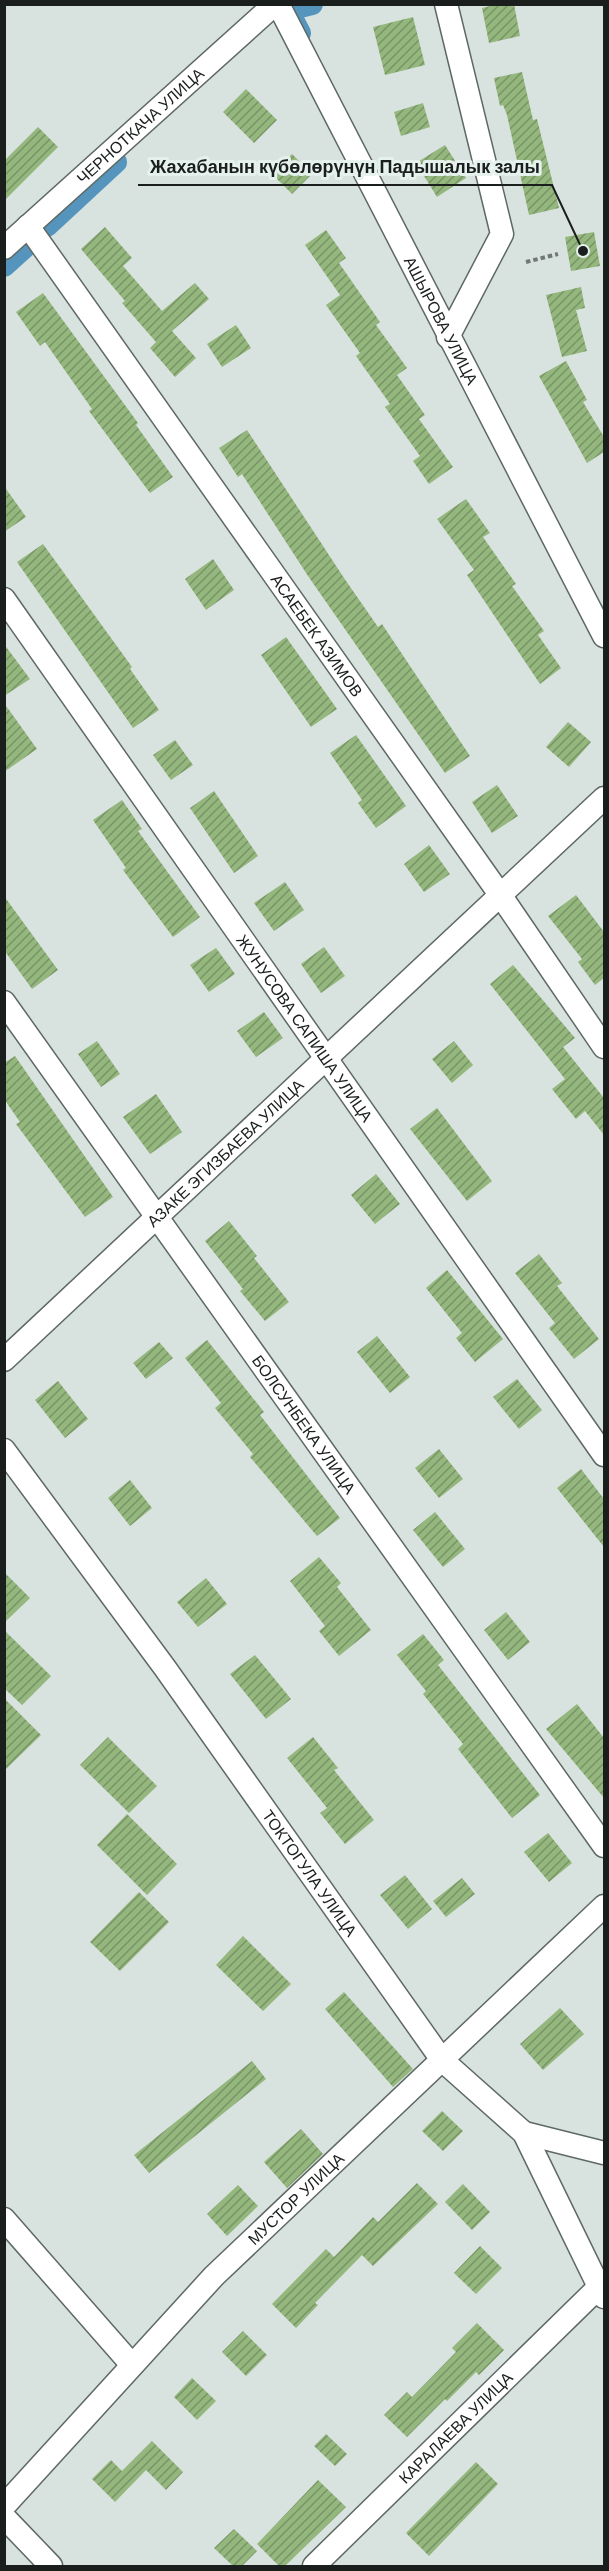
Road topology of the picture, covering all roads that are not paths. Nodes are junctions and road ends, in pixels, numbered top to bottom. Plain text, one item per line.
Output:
1 (276, 4) edge
2 (446, 4) edge
3 (28, 226) junction
4 (4, 248) edge
5 (448, 337) junction
6 (4, 599) edge
7 (604, 636) edge
8 (604, 798) edge
9 (501, 896) junction
10 (4, 1002) edge
11 (604, 1047) edge
12 (327, 1058) junction
13 (156, 1218) junction
14 (4, 1360) edge
15 (4, 1450) edge
16 (604, 1455) edge
17 (604, 1846) edge
18 (604, 1906) edge
19 (442, 2060) junction
20 (524, 2133) junction
21 (604, 2153) edge
22 (4, 2219) edge
23 (601, 2292) edge
24 (132, 2365) junction
25 (4, 2506) edge
26 (4, 2517) edge
27 (51, 2566) edge
28 (314, 2566) edge

1 - 3 street, ЧЕРНОТКАЧА УЛИЦА
1 - 5 street, АШЫРОВА УЛИЦА
2 - 5 street
3 - 4 street, ЧЕРНОТКАЧА УЛИЦА
3 - 9 street, АСАЕБЕК АЗИМОВ
5 - 7 street, АШЫРОВА УЛИЦА
6 - 12 street, ЖУНУСОВА САПИША УЛИЦА
8 - 9 street, АЗАКЕ ЭГИЗБАЕВА УЛИЦА
9 - 11 street, АСАЕБЕК АЗИМОВ
9 - 12 street, АЗАКЕ ЭГИЗБАЕВА УЛИЦА
10 - 13 street, БОЛСУНБЕКА УЛИЦА
12 - 13 street, АЗАКЕ ЭГИЗБАЕВА УЛИЦА
12 - 16 street, ЖУНУСОВА САПИША УЛИЦА
13 - 14 street, АЗАКЕ ЭГИЗБАЕВА УЛИЦА
13 - 17 street, БОЛСУНБЕКА УЛИЦА
15 - 19 street, ТОКТОГУЛА УЛИЦА
18 - 19 street, МУСТОР УЛИЦА
19 - 20 street, ТОКТОГУЛА УЛИЦА
19 - 24 street, МУСТОР УЛИЦА
20 - 21 street
20 - 23 street, ТОКТОГУЛА УЛИЦА
22 - 24 street
23 - 28 street, КАРАЛАЕВА УЛИЦА
24 - 25 street, МУСТОР УЛИЦА
26 - 27 street

